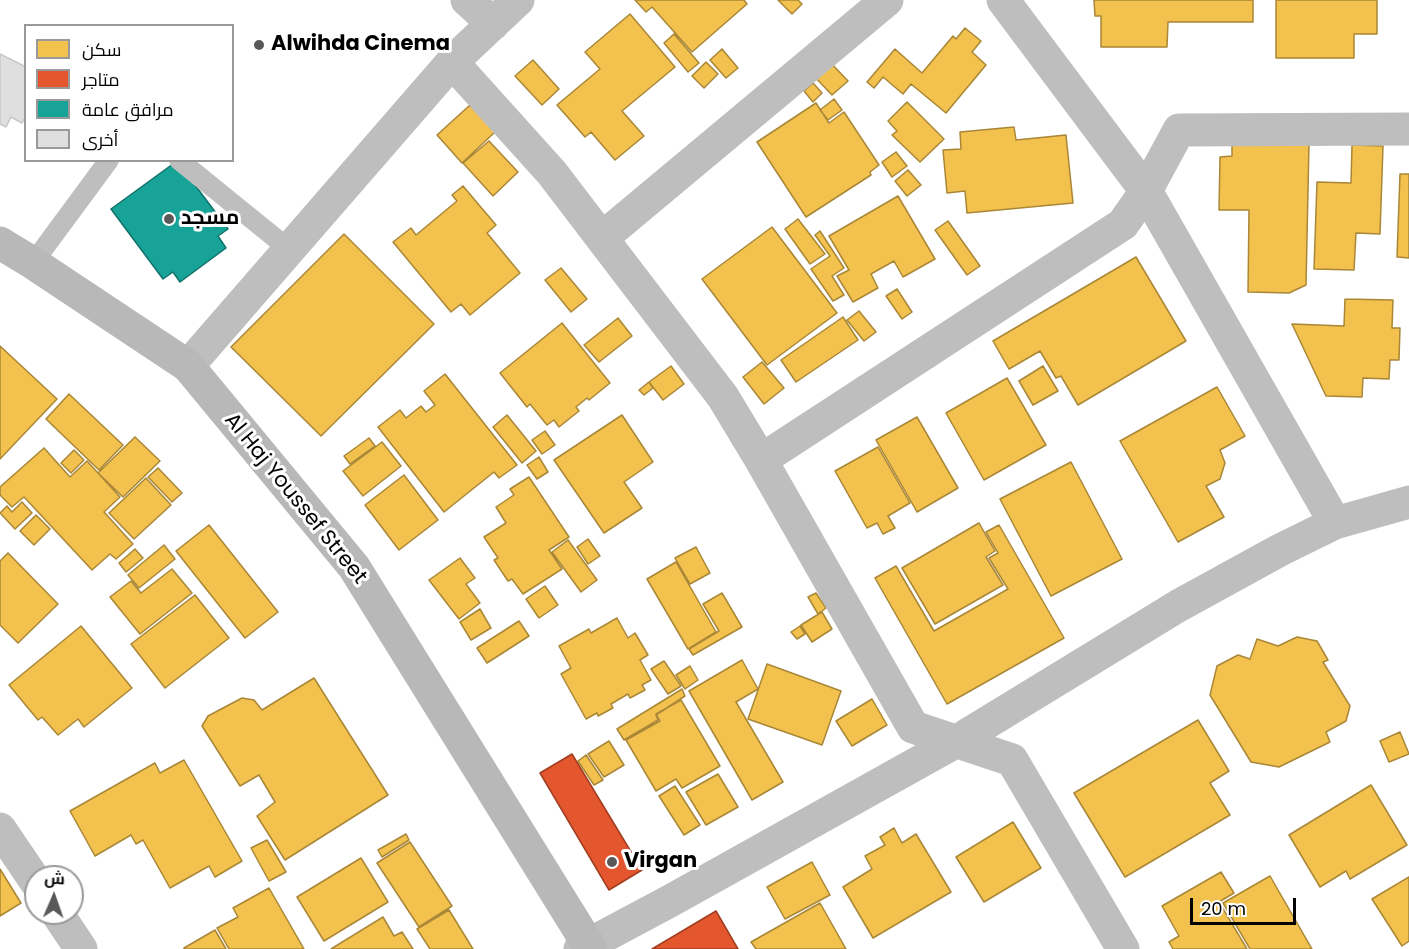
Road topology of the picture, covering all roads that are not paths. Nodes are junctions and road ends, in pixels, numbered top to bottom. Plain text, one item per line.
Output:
1 (467, 0) edge
2 (518, 0) edge
3 (887, 0) edge
4 (1003, 0) edge
5 (493, 24) junction
6 (452, 62) junction
7 (1409, 129) edge
8 (108, 162) edge
9 (180, 162) edge
10 (1146, 191) junction
11 (602, 238) junction
12 (0, 243) edge
13 (290, 250) junction
14 (33, 263) junction
15 (188, 366) junction
16 (761, 460) junction
17 (1409, 502) edge
18 (1335, 523) junction
19 (957, 741) junction
20 (0, 830) edge
21 (24, 865) edge
22 (65, 925) edge
23 (586, 948) edge
24 (81, 949) edge
25 (1124, 949) edge

1 - 5 street
2 - 5 street
3 - 11 street
4 - 10 street
5 - 6 street
6 - 11 street
6 - 13 street
7 - 10 street
8 - 14 lane
9 - 13 lane
10 - 16 street
10 - 18 street
11 - 16 street
12 - 14 main road, Al Haj Youssef Street
13 - 15 street
14 - 15 main road, Al Haj Youssef Street
15 - 23 main road, Al Haj Youssef Street
16 - 19 street
17 - 18 street
18 - 19 street
19 - 23 street
19 - 25 street
20 - 21 street
22 - 24 street

